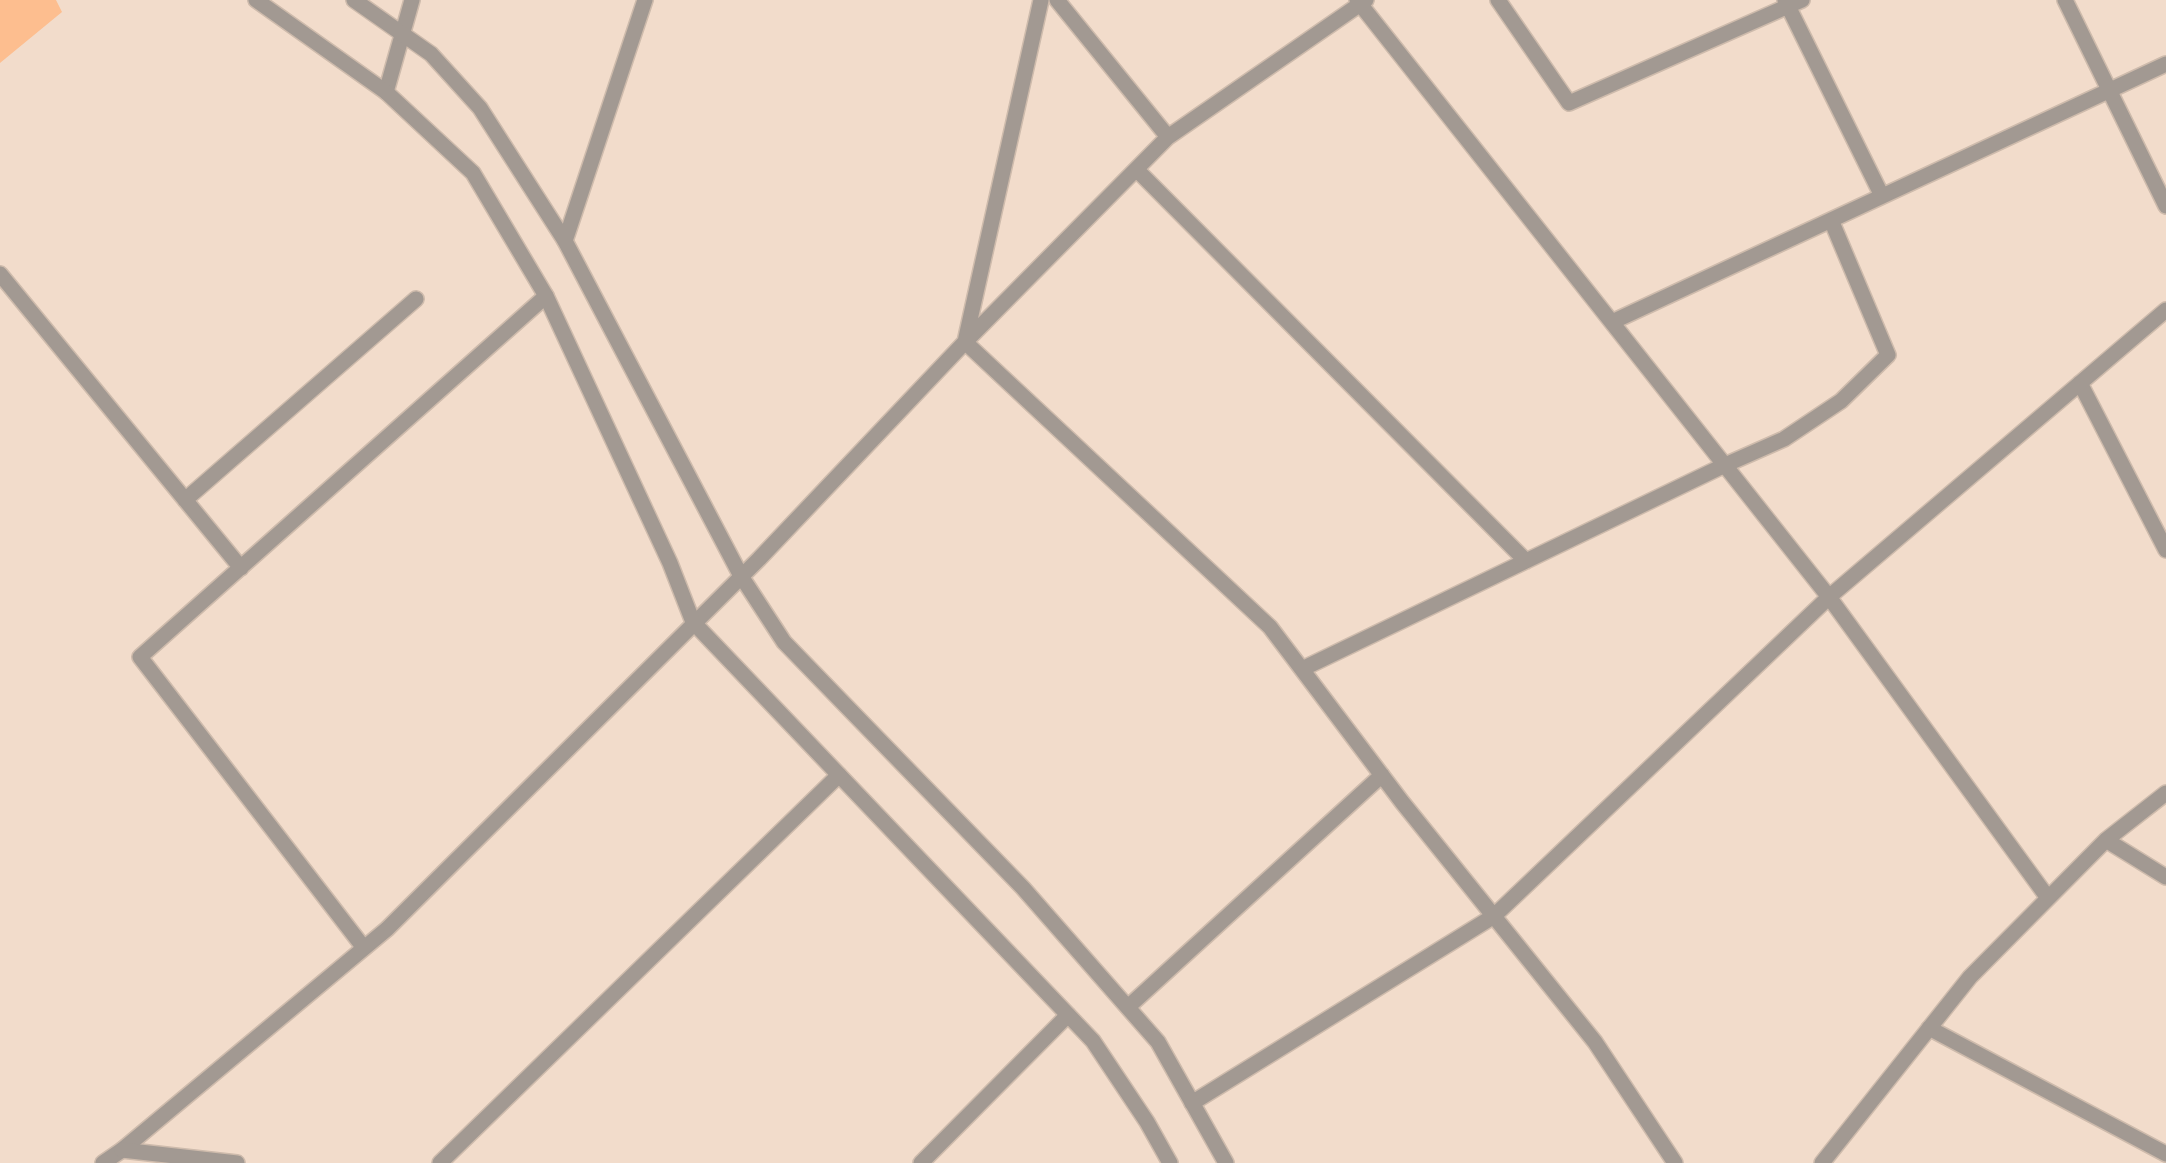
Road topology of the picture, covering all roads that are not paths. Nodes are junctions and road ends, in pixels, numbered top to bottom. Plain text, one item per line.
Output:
1 (256, 0) edge
2 (354, 0) edge
3 (412, 0) edge
4 (645, 0) edge
5 (1041, 0) edge
6 (1057, 0) edge
7 (1498, 0) edge
8 (2065, 0) edge
9 (1361, 1) edge
10 (1792, 2) edge
11 (402, 33) junction
12 (2166, 64) edge
13 (2108, 91) junction
14 (386, 92) junction
15 (1168, 137) junction
16 (1137, 170) junction
17 (1882, 196) junction
18 (2166, 206) edge
19 (1831, 220) junction
20 (565, 241) junction
21 (0, 274) edge
22 (546, 297) junction
23 (416, 299) dead end
24 (2166, 310) edge
25 (1612, 322) junction
26 (965, 342) junction
27 (2080, 383) junction
28 (1725, 465) junction
29 (185, 500) junction
30 (2166, 550) edge
31 (1526, 561) junction
32 (241, 568) junction
33 (741, 576) junction
34 (1829, 597) junction
35 (693, 622) junction
36 (1302, 669) junction
37 (839, 775) junction
38 (1382, 775) junction
39 (2166, 793) edge
40 (2106, 840) junction
41 (2166, 877) edge
42 (2048, 898) junction
43 (1494, 916) junction
44 (364, 948) junction
45 (1128, 1007) junction
46 (1068, 1016) junction
47 (1929, 1028) junction
48 (1192, 1103) junction
49 (122, 1150) junction
50 (2166, 1154) edge
51 (103, 1163) edge
52 (237, 1163) edge
53 (440, 1163) edge
54 (921, 1163) edge
55 (1170, 1163) edge
56 (1226, 1163) edge
57 (1675, 1163) edge
58 (1822, 1163) edge

1 - 14 street
2 - 11 street
3 - 11 street
4 - 20 street
5 - 26 street
6 - 15 street
7 - 10 street
8 - 13 street
9 - 15 street
9 - 25 street
10 - 17 street
11 - 14 street
11 - 20 street
12 - 13 street
13 - 17 street
13 - 18 street
14 - 22 street
15 - 16 street
16 - 26 street
16 - 31 street
17 - 19 street
19 - 25 street
19 - 28 street
20 - 33 street
21 - 29 street
22 - 32 street
22 - 35 street
23 - 29 street
24 - 27 street
25 - 28 street
26 - 33 street
26 - 36 street
27 - 30 street
27 - 34 street
28 - 31 street
28 - 34 street
29 - 32 street
31 - 36 street
32 - 44 street
33 - 35 street
33 - 45 street
34 - 42 street
34 - 43 street
35 - 37 street
35 - 44 street
36 - 38 street
37 - 46 street
37 - 53 street
38 - 43 street
38 - 45 street
39 - 40 street
40 - 41 street
40 - 42 street
42 - 47 street
43 - 48 street
43 - 57 street
44 - 49 street
45 - 48 street
46 - 54 street
46 - 55 street
47 - 50 street
47 - 58 street
48 - 56 street
49 - 51 street
49 - 52 street

